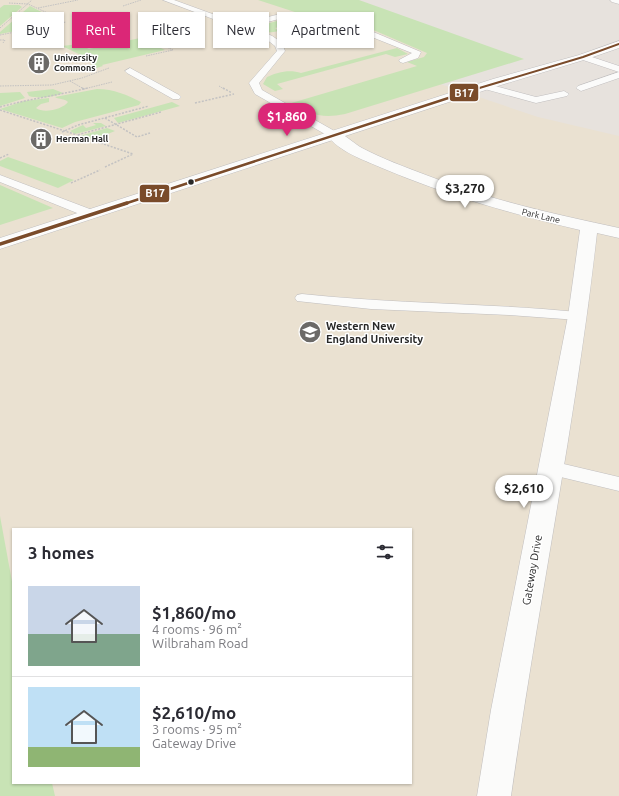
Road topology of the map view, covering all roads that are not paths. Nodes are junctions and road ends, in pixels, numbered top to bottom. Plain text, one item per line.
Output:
1 (167, 0) edge
2 (615, 0) edge
3 (619, 1) edge
4 (213, 16) edge
5 (374, 35) edge
6 (269, 37) edge
7 (619, 44) edge
8 (583, 57) junction
9 (403, 60) dead end
10 (619, 69) edge
11 (130, 70) dead end
12 (619, 75) edge
13 (484, 86) junction
14 (581, 88) dead end
15 (564, 94) dead end
16 (176, 97) dead end
17 (334, 135) junction
18 (0, 178) edge
19 (91, 214) junction
20 (589, 226) junction
21 (619, 233) edge
22 (0, 244) edge
23 (302, 298) dead end
24 (578, 316) junction
25 (551, 468) junction
26 (619, 484) edge
27 (494, 796) edge

1 - 4 lane
2 - 3 main road
5 - 9 lane
6 - 17 lane
7 - 8 main road
8 - 10 lane
8 - 13 main road
11 - 16 lane
12 - 14 lane
13 - 15 lane
13 - 17 main road
17 - 19 main road
17 - 20 main road, Park Lane
18 - 19 lane
19 - 22 main road
20 - 21 main road, Park Lane
20 - 24 main road, Gateway Drive
23 - 24 lane
24 - 25 main road, Gateway Drive
25 - 26 lane
25 - 27 main road, Gateway Drive

